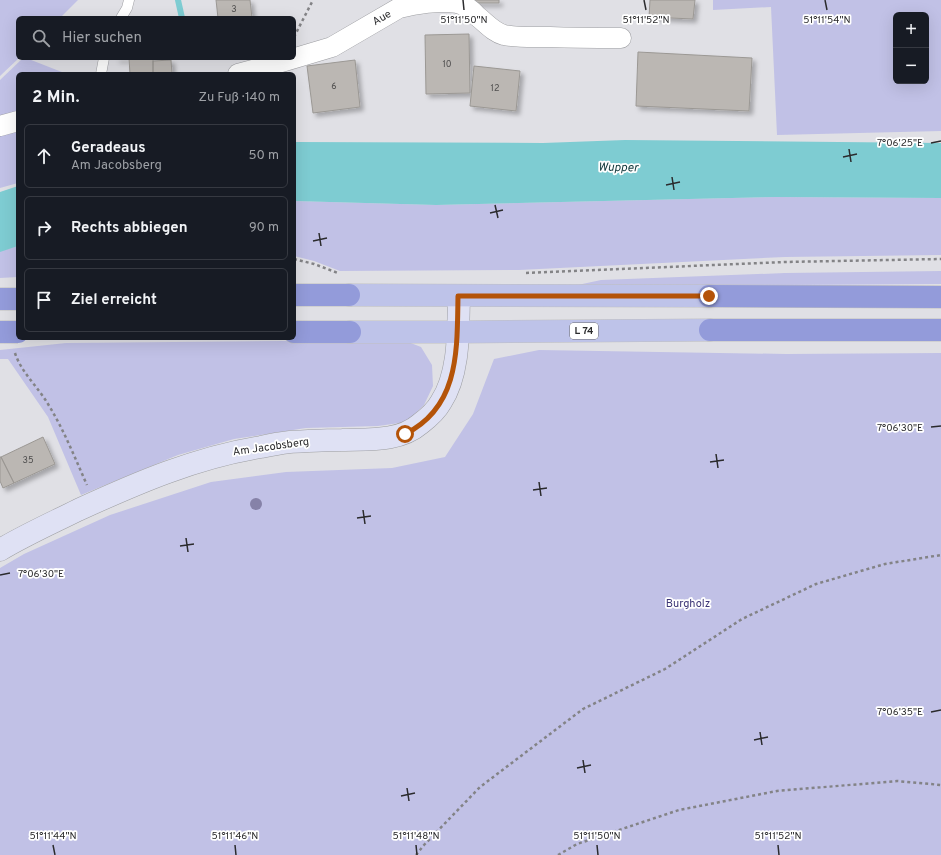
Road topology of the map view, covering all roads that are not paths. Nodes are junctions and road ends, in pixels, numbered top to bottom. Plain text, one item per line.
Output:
1 (129, 0) edge
2 (122, 16) edge
3 (621, 38) dead end
4 (296, 58) edge
5 (104, 60) edge
6 (288, 60) edge
7 (101, 72) edge
8 (245, 72) edge
9 (16, 122) edge
10 (0, 126) edge
11 (296, 295) edge
12 (349, 295) joint
13 (458, 296) junction
14 (709, 296) joint
15 (941, 297) edge
16 (16, 298) edge
17 (0, 299) edge
18 (710, 330) joint
19 (941, 330) edge
20 (0, 332) edge
21 (296, 332) edge
22 (350, 332) joint
23 (458, 332) junction
24 (16, 341) edge
25 (0, 550) edge

1 - 2 lane
3 - 4 street, Aue
5 - 7 lane
6 - 8 street, Aue
9 - 10 street
11 - 12 highway
12 - 13 main road
13 - 14 main road
13 - 23 main road, Am Jacobsberg
14 - 15 highway
16 - 17 highway, bridge
18 - 19 highway, L 74
18 - 23 main road, L 74
20 - 24 highway, bridge
21 - 22 highway, L 74
22 - 23 main road, L 74
23 - 25 main road, Am Jacobsberg

